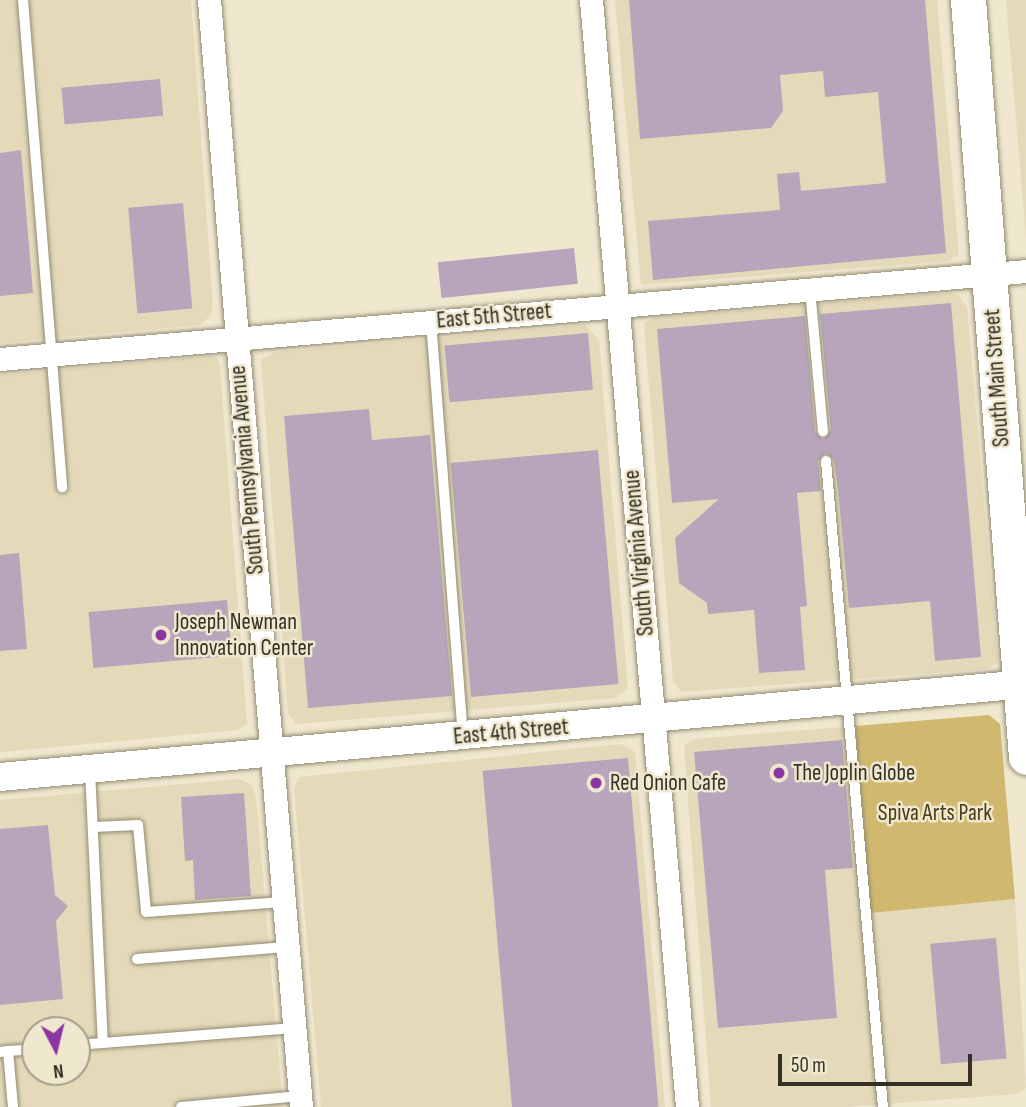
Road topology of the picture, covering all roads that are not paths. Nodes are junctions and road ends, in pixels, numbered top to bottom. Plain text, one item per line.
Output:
1 (23, 0) edge
2 (209, 0) edge
3 (591, 0) edge
4 (968, 0) edge
5 (1026, 271) edge
6 (989, 274) junction
7 (810, 289) junction
8 (618, 306) junction
9 (431, 321) junction
10 (236, 338) junction
11 (52, 355) junction
12 (0, 359) edge
13 (823, 431) dead end
14 (826, 461) dead end
15 (62, 487) dead end
16 (1023, 684) edge
17 (847, 701) junction
18 (654, 719) junction
19 (463, 737) junction
20 (270, 755) junction
21 (1026, 757) edge
22 (90, 769) junction
23 (0, 777) edge
24 (93, 827) junction
25 (283, 902) junction
26 (287, 947) junction
27 (137, 959) dead end
28 (294, 1028) junction
29 (103, 1043) junction
30 (91, 1044) edge
31 (4, 1051) edge
32 (300, 1101) edge
33 (13, 1107) edge
34 (181, 1107) edge
35 (687, 1107) edge
36 (883, 1107) edge

1 - 11 lane
2 - 10 street, South Pennsylvania Avenue
3 - 8 street, South Virginia Avenue
4 - 6 main road, South Main Street
5 - 6 street, East 5th Street
6 - 7 street, East 5th Street
6 - 16 main road, South Main Street
7 - 8 street, East 5th Street
7 - 13 lane
8 - 9 street, East 5th Street
8 - 18 street, South Virginia Avenue
9 - 10 street, East 5th Street
9 - 19 lane
10 - 11 street, East 5th Street
10 - 20 street, South Pennsylvania Avenue
11 - 12 street, East 5th Street
11 - 15 lane
14 - 17 lane
16 - 17 street, East 4th Street
16 - 21 main road, South Main Street
17 - 18 street, East 4th Street
17 - 36 lane
18 - 19 street, East 4th Street
18 - 35 street, South Virginia Avenue
19 - 20 street, East 4th Street
20 - 22 street, East 4th Street
20 - 25 street, South Pennsylvania Avenue
22 - 23 street, East 4th Street
22 - 24 lane
24 - 25 lane
24 - 29 lane
25 - 26 street, South Pennsylvania Avenue
26 - 27 lane
26 - 28 street, South Pennsylvania Avenue
28 - 29 lane
28 - 32 street, South Pennsylvania Avenue
29 - 30 lane
31 - 33 lane
32 - 34 lane

